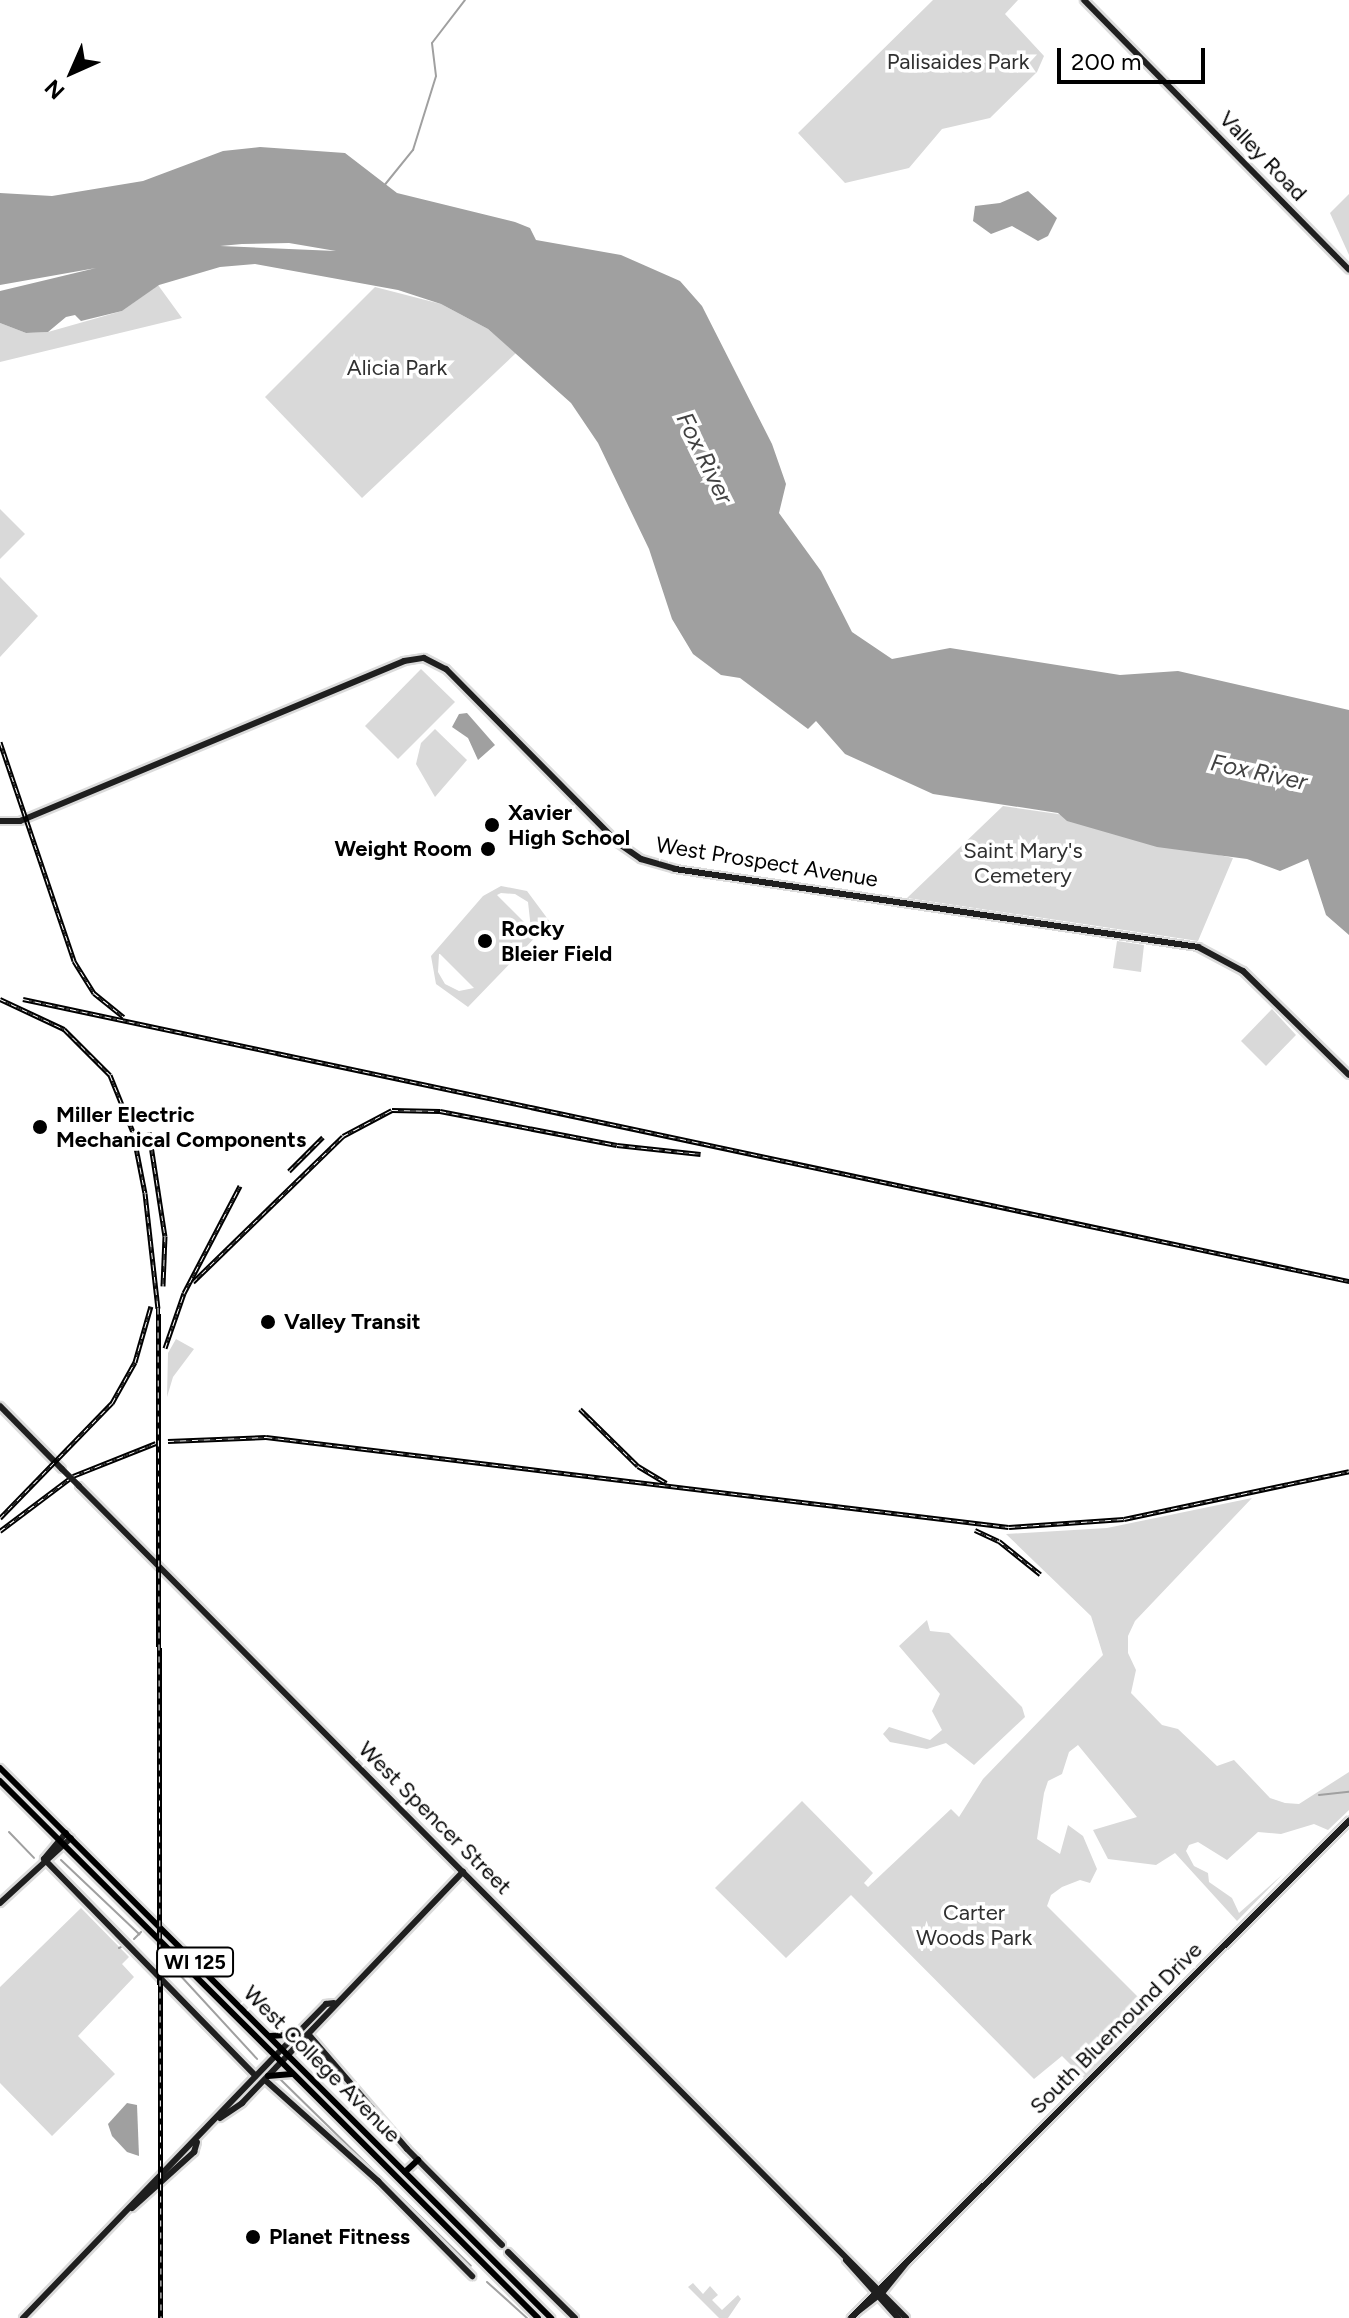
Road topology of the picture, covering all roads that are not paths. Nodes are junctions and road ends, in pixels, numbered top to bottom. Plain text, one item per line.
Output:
1 (1084, 0) edge
2 (1349, 270) edge
3 (0, 821) edge
4 (1349, 1075) edge
5 (0, 1406) edge
6 (0, 1768) edge
7 (0, 1781) edge
8 (1349, 1821) edge
9 (68, 1835) junction
10 (62, 1842) junction
11 (44, 1859) junction
12 (463, 1872) junction
13 (0, 1903) edge
14 (334, 2003) junction
15 (296, 2034) junction
16 (309, 2035) junction
17 (270, 2036) junction
18 (282, 2049) junction
19 (276, 2055) junction
20 (289, 2056) junction
21 (283, 2062) junction
22 (295, 2074) junction
23 (256, 2076) junction
24 (266, 2078) junction
25 (220, 2118) junction
26 (418, 2160) junction
27 (405, 2172) junction
28 (502, 2245) dead end
29 (508, 2252) dead end
30 (472, 2276) dead end
31 (877, 2293) junction
32 (854, 2315) edge
33 (23, 2318) edge
34 (538, 2318) edge
35 (551, 2318) edge
36 (575, 2318) edge
37 (898, 2318) edge
38 (906, 2318) edge

1 - 2 main road, Valley Road
3 - 4 main road, West Prospect Avenue
5 - 12 main road, West Spencer Street, bridge
6 - 9 main road, West College Avenue / WI 125
7 - 10 main road, West College Avenue / WI 125
8 - 31 main road, South Bluemound Drive
9 - 10 main road
9 - 17 main road, West College Avenue / WI 125
10 - 11 main road
10 - 19 main road, West College Avenue / WI 125
11 - 13 main road
11 - 23 main road
12 - 14 main road
12 - 31 main road, West Spencer Street
14 - 15 main road
14 - 16 main road
15 - 17 main road
15 - 18 main road
16 - 20 main road
16 - 26 main road
17 - 18 main road, West College Avenue / WI 125
18 - 19 main road
18 - 20 main road, West College Avenue / WI 125
19 - 21 main road, West College Avenue / WI 125
19 - 23 main road
20 - 21 main road
20 - 27 main road, West College Avenue / WI 125
21 - 22 main road, West College Avenue / WI 125
21 - 24 main road
22 - 24 main road
22 - 34 main road, West College Avenue / WI 125
23 - 25 main road
24 - 25 main road
24 - 30 main road
25 - 33 main road
26 - 27 main road
26 - 28 main road
27 - 35 main road, West College Avenue / WI 125
29 - 36 main road
31 - 32 main road, South Bluemound Drive
31 - 37 main road, West Spencer Street
31 - 38 main road, West Spencer Street

